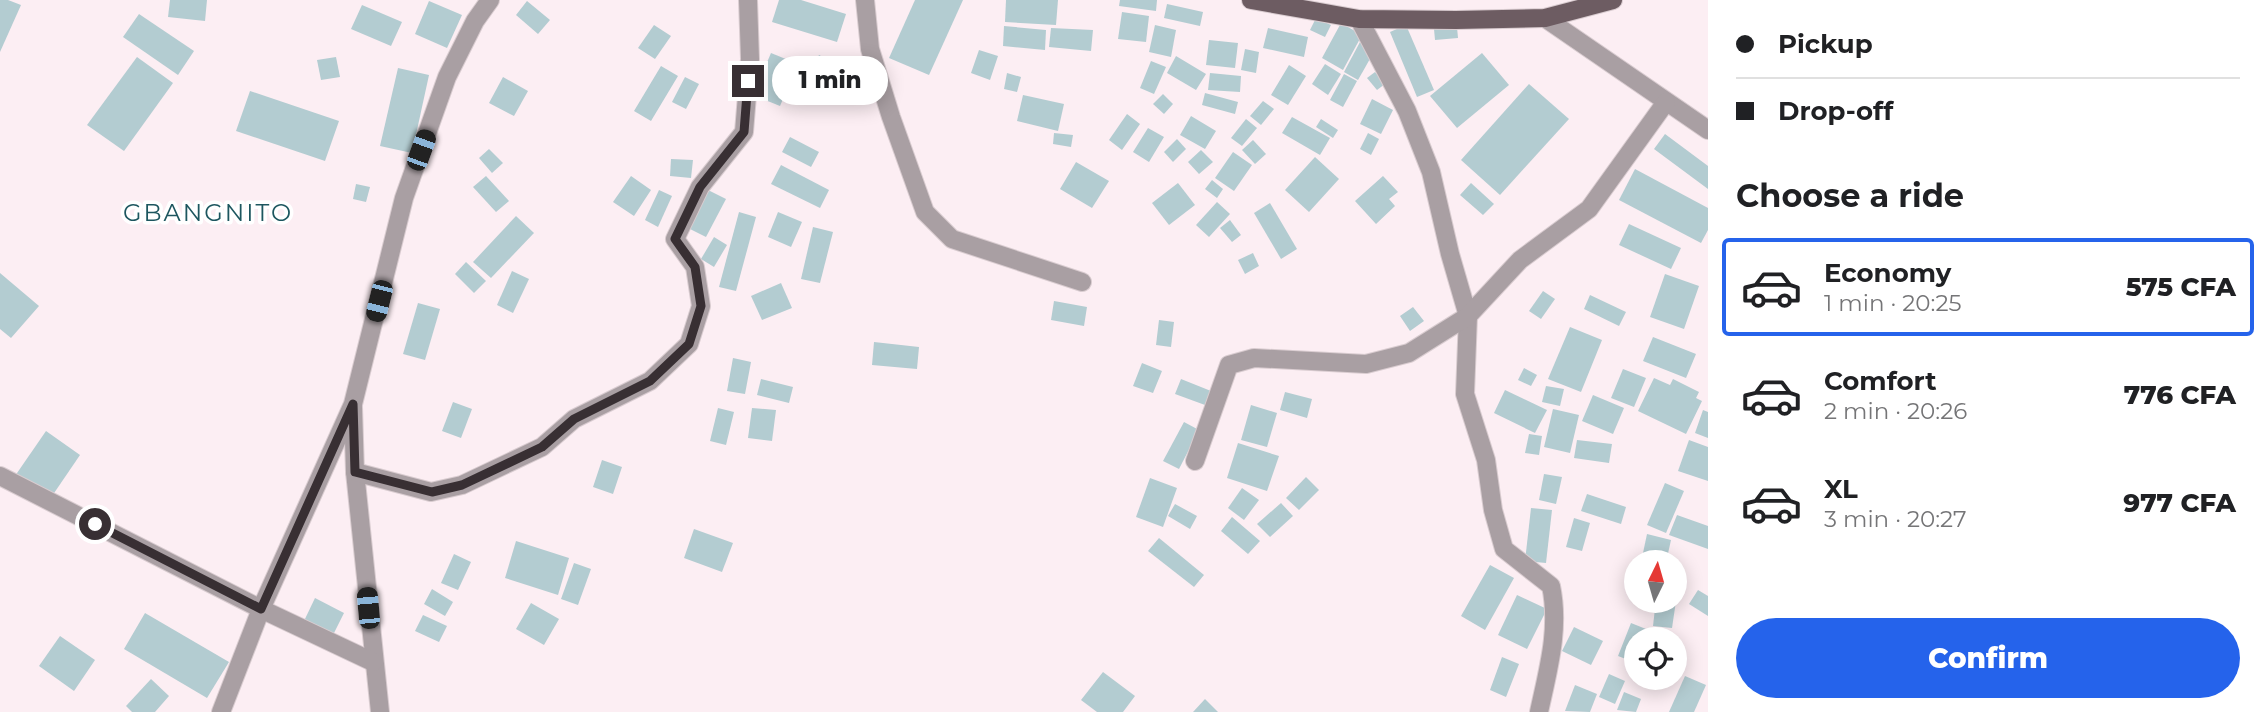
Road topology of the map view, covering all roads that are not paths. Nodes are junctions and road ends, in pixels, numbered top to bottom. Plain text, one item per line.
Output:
1 (490, 0) edge
2 (748, 0) edge
3 (865, 0) edge
4 (1251, 0) edge
5 (1613, 0) edge
6 (1545, 18) junction
7 (1359, 19) junction
8 (1666, 102) junction
9 (1708, 130) edge
10 (1082, 282) dead end
11 (1468, 316) junction
12 (353, 404) junction
13 (1195, 461) dead end
14 (355, 472) junction
15 (0, 475) edge
16 (261, 609) junction
17 (373, 662) junction
18 (221, 712) edge
19 (380, 712) edge
20 (1539, 712) edge

1 - 12 street
2 - 14 street
3 - 10 street
4 - 7 main road
5 - 6 main road
6 - 7 main road
6 - 8 street
7 - 11 street
8 - 9 street
8 - 11 street
11 - 13 street
11 - 20 street
12 - 14 street
12 - 16 street
14 - 17 street
15 - 16 street
16 - 17 street
16 - 18 street
17 - 19 street

